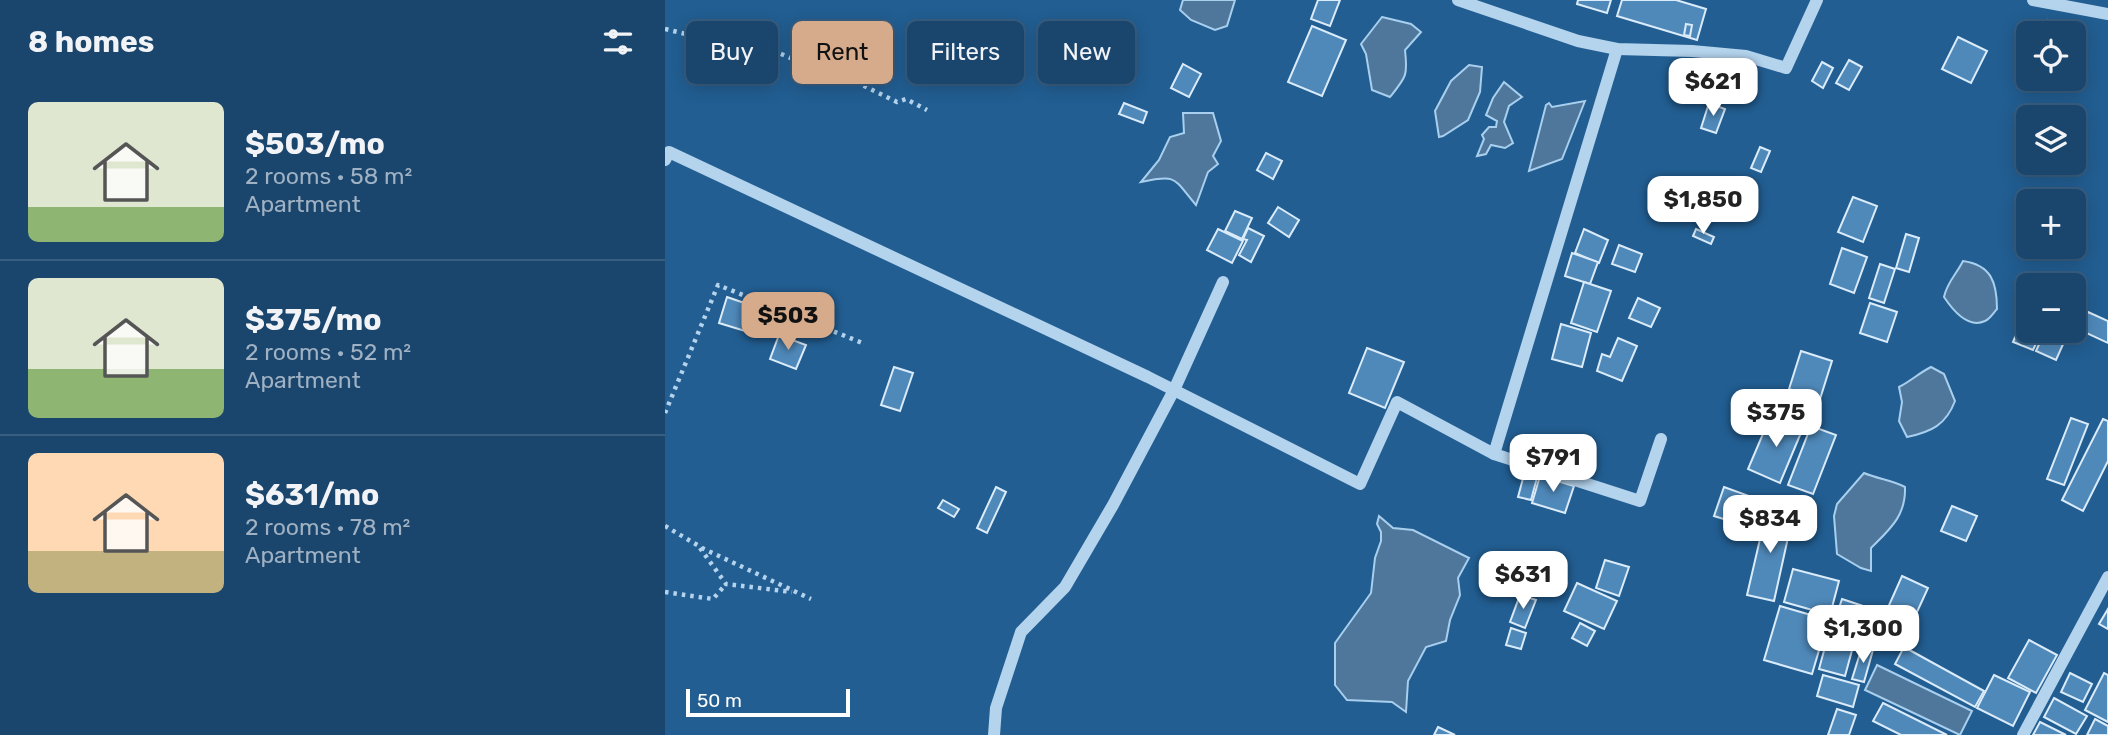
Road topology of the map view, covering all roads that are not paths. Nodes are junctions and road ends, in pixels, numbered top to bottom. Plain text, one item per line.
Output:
1 (1458, 0) edge
2 (1817, 0) edge
3 (2033, 0) edge
4 (2108, 14) edge
5 (1617, 49) junction
6 (665, 160) edge
7 (1223, 282) dead end
8 (1174, 390) junction
9 (1661, 439) dead end
10 (1494, 454) junction
11 (2108, 578) edge
12 (994, 735) edge
13 (2023, 735) edge

1 - 5 street
2 - 5 street
3 - 4 street
5 - 10 street
6 - 8 street
7 - 8 street
8 - 10 street
8 - 12 street
9 - 10 street
11 - 13 street

